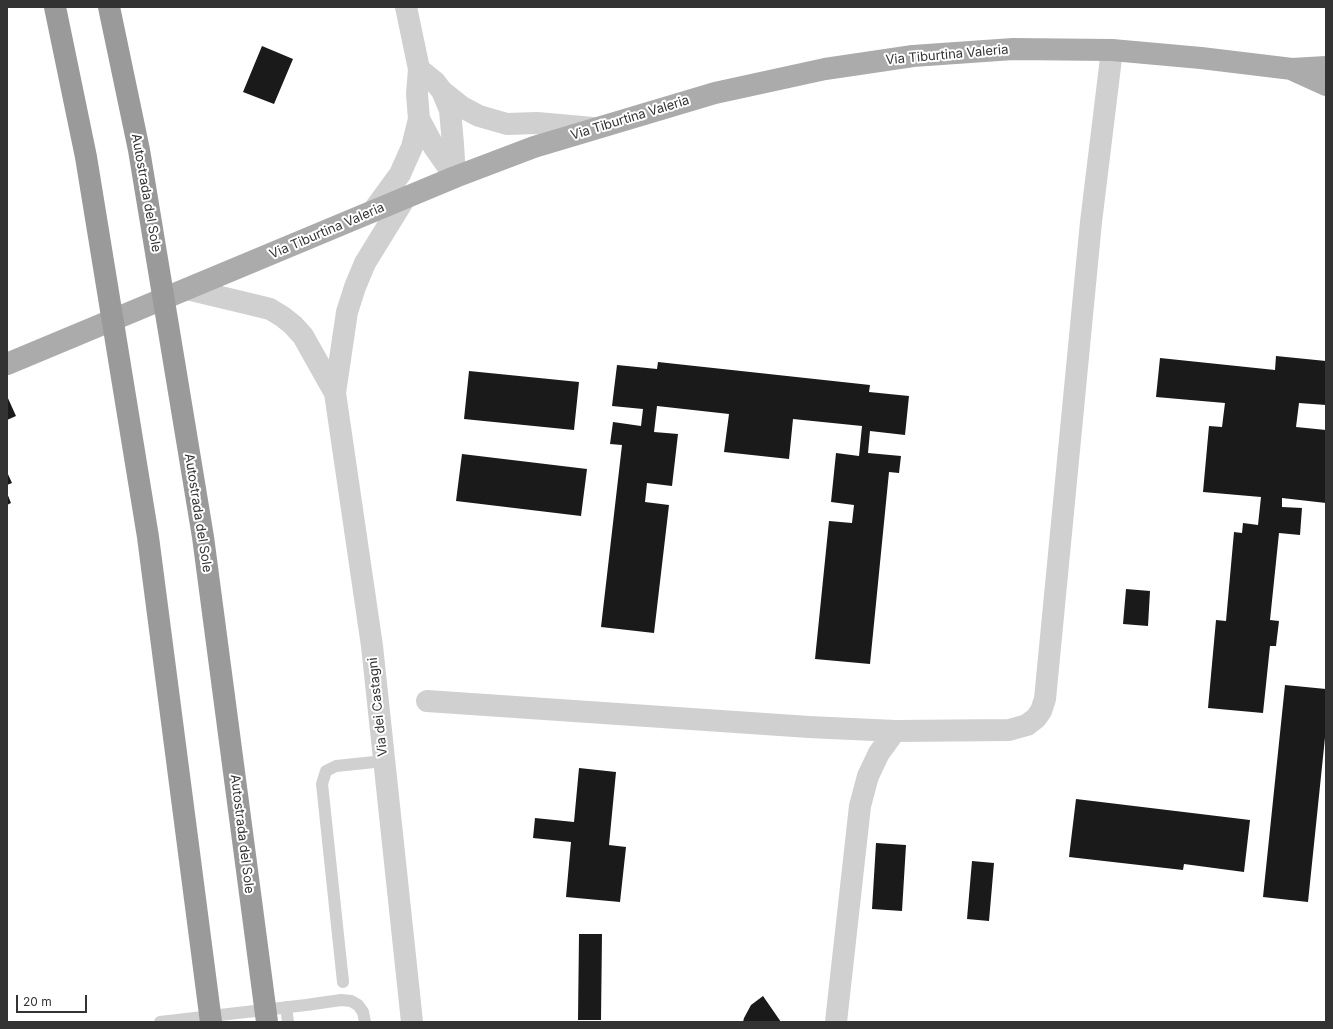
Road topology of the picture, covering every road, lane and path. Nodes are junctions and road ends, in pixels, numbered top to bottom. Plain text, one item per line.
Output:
1 (55, 7) edge
2 (109, 7) edge
3 (406, 7) edge
4 (1112, 50) junction
5 (1326, 67) edge
6 (419, 69) junction
7 (1292, 69) junction
8 (1326, 85) edge
9 (442, 91) junction
10 (419, 119) junction
11 (593, 128) junction
12 (455, 177) junction
13 (405, 198) junction
14 (373, 211) junction
15 (187, 289) junction
16 (7, 364) edge
17 (335, 393) junction
18 (427, 701) dead end
19 (895, 731) junction
20 (384, 761) junction
21 (343, 982) dead end
22 (286, 1007) junction
23 (165, 1022) edge
24 (211, 1022) edge
25 (267, 1022) edge
26 (288, 1022) edge
27 (365, 1022) edge
28 (412, 1022) edge
29 (836, 1022) edge

1 - 24 highway, bridge
2 - 25 highway, Autostrada del Sole, bridge
3 - 6 street
4 - 7 main road, Via Tiburtina Valeria
4 - 11 main road, Via Tiburtina Valeria
4 - 19 street
5 - 7 main road
6 - 9 street
6 - 10 street
7 - 8 main road
9 - 11 street
9 - 12 street
10 - 12 street
10 - 14 street
11 - 12 main road, Via Tiburtina Valeria
12 - 13 main road, Via Tiburtina Valeria
13 - 14 main road, Via Tiburtina Valeria
13 - 17 street
14 - 15 main road, Via Tiburtina Valeria
15 - 16 main road, Via Tiburtina Valeria
15 - 17 street
17 - 20 street, Via dei Castagni
18 - 19 street
19 - 29 street
20 - 21 lane
20 - 28 street, Via dei Castagni
22 - 23 lane
22 - 26 lane
22 - 27 lane

